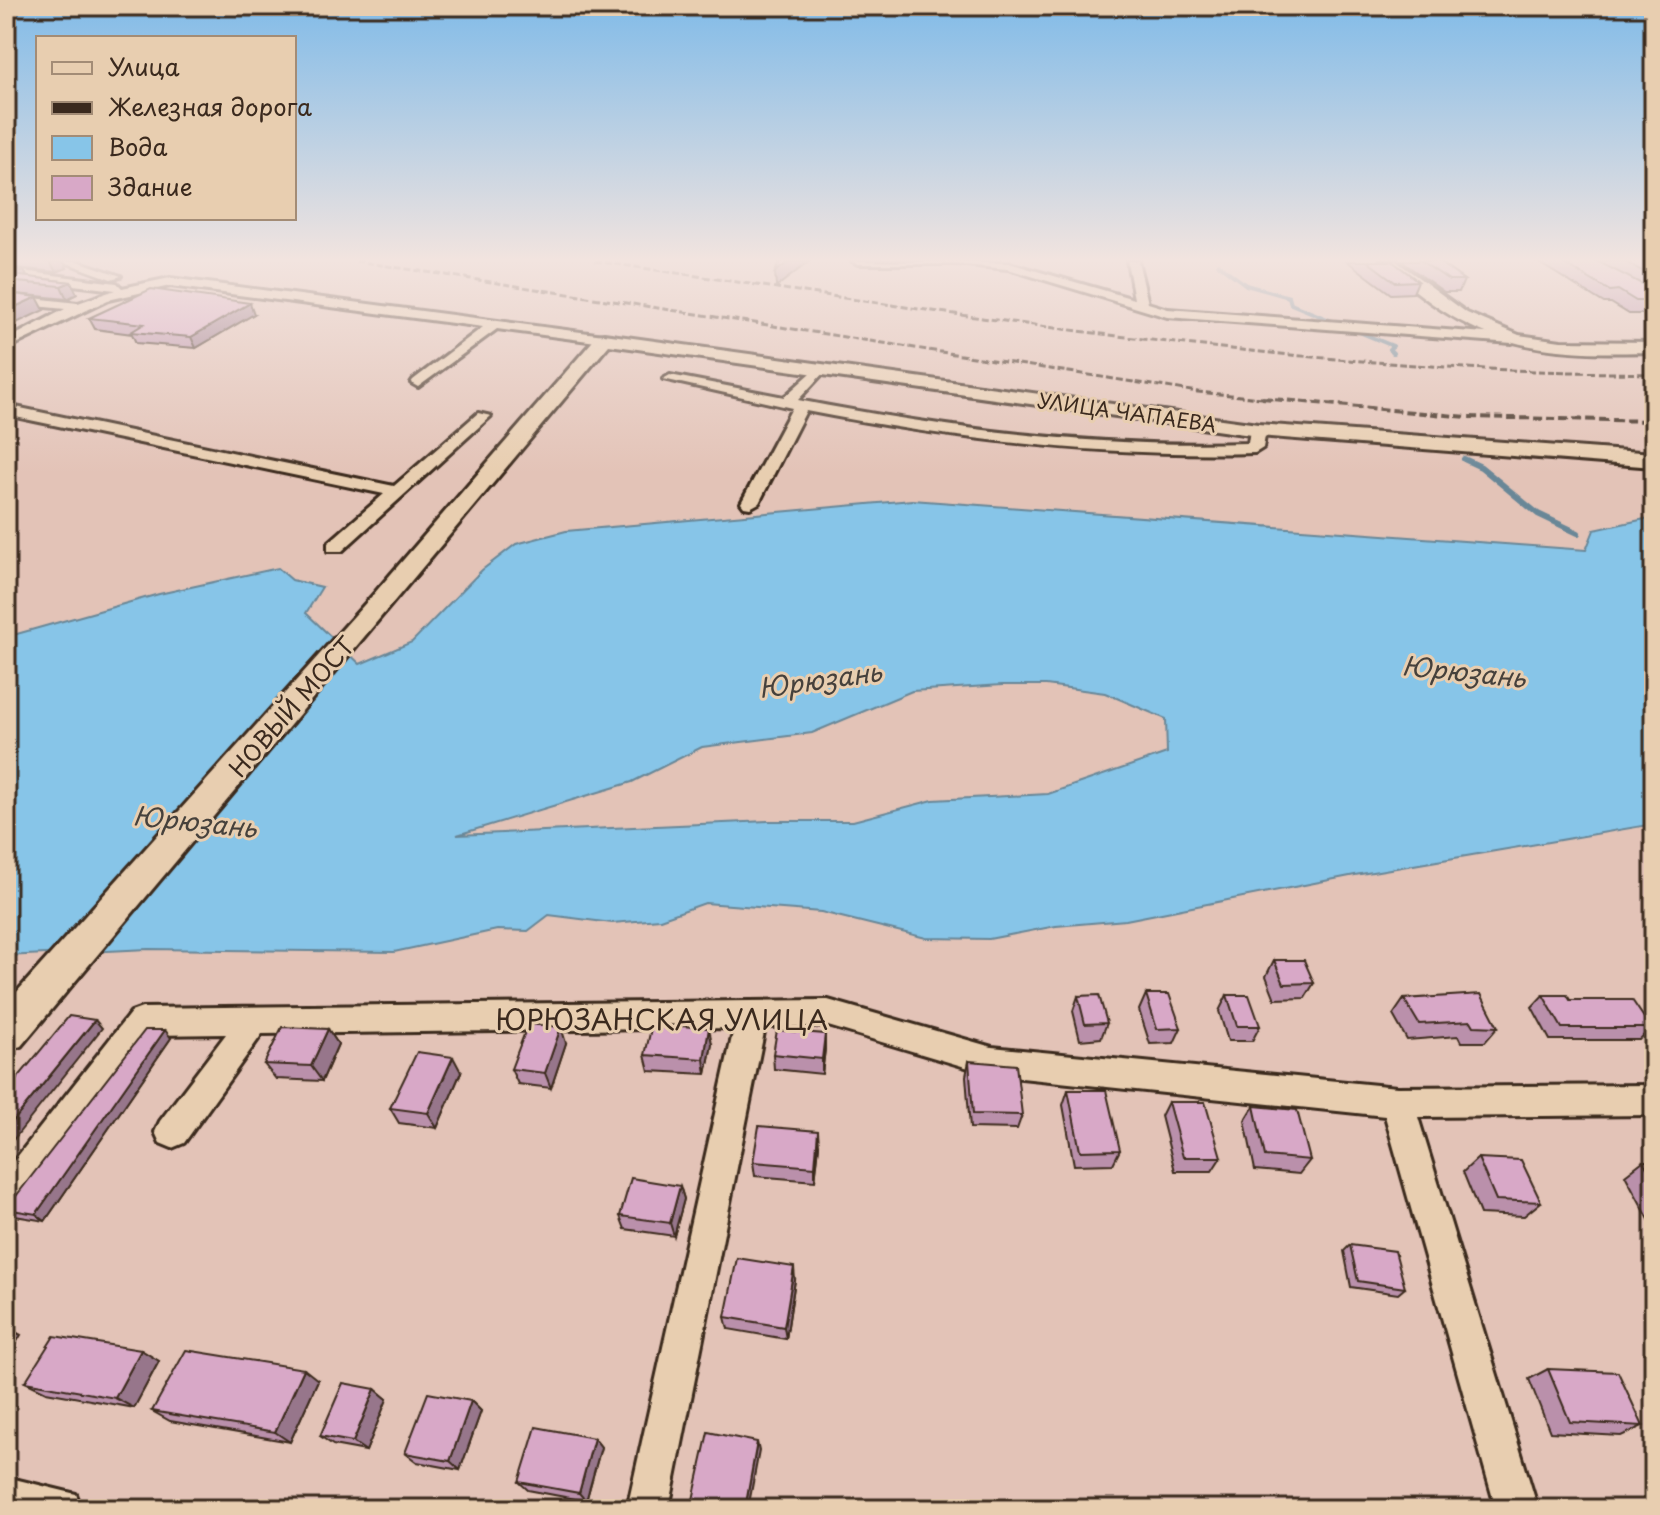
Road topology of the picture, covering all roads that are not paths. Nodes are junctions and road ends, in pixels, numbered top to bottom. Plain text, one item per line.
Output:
1 (31, 332) edge
2 (485, 332) edge
3 (551, 332) edge
4 (1398, 332) edge
5 (1494, 332) edge
6 (604, 339) junction
7 (1512, 339) junction
8 (6, 345) edge
9 (1654, 347) edge
10 (820, 369) junction
11 (670, 379) dead end
12 (418, 383) dead end
13 (794, 404) junction
14 (6, 410) edge
15 (483, 416) dead end
16 (1258, 430) junction
17 (1654, 460) edge
18 (394, 491) junction
19 (750, 503) dead end
20 (335, 547) dead end
21 (752, 1016) junction
22 (254, 1021) junction
23 (6, 1033) edge
24 (1654, 1100) edge
25 (1397, 1102) junction
26 (172, 1132) dead end
27 (6, 1199) edge
28 (6, 1498) edge
29 (61, 1509) edge
30 (648, 1509) edge
31 (1517, 1509) edge

1 - 8 street
2 - 12 street
3 - 6 street
4 - 7 street
5 - 7 main road
6 - 10 main road, УЛИЦА ЧАПАЕВА
6 - 23 main road, НОВЫЙ МОСТ
7 - 9 main road
10 - 13 street
10 - 16 main road, УЛИЦА ЧАПАЕВА
11 - 13 street
13 - 16 street
13 - 19 street
14 - 18 street
15 - 18 street
16 - 17 main road, УЛИЦА ЧАПАЕВА
18 - 20 street
21 - 22 street, ЮРЮЗАНСКАЯ УЛИЦА
21 - 25 street, ЮРЮЗАНСКАЯ УЛИЦА
21 - 30 street
22 - 26 street
22 - 27 street, ЮРЮЗАНСКАЯ УЛИЦА
24 - 25 street, ЮРЮЗАНСКАЯ УЛИЦА
25 - 31 street
28 - 29 street

